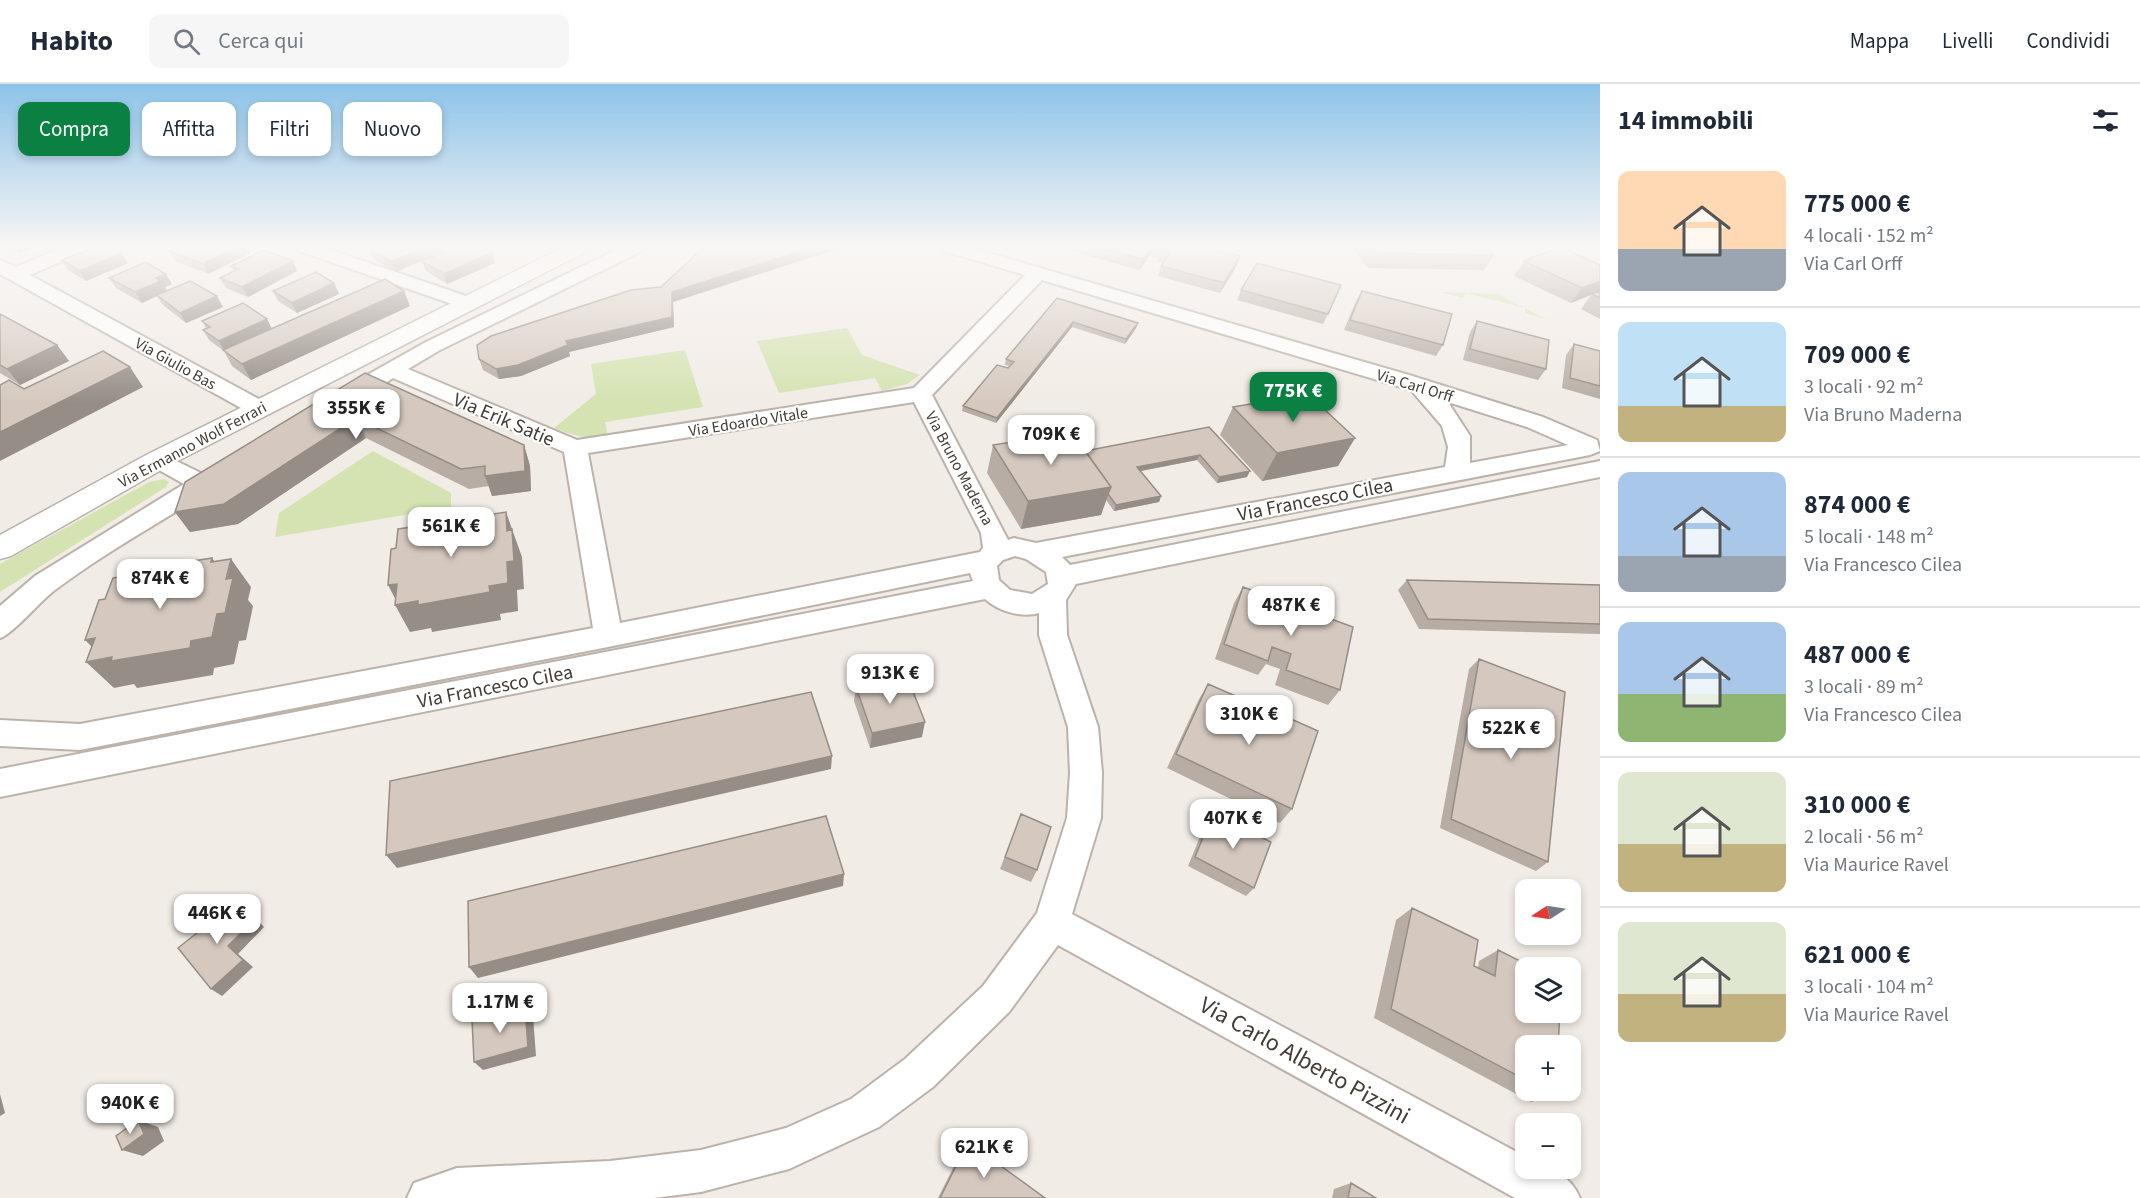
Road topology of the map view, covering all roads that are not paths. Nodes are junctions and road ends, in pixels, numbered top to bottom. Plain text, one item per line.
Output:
1 (60, 299) edge
2 (456, 299) edge
3 (476, 299) edge
4 (529, 299) edge
5 (1013, 299) edge
6 (1129, 299) edge
7 (468, 303) junction
8 (137, 342) junction
9 (110, 354) edge
10 (391, 370) junction
11 (1401, 380) junction
12 (921, 394) junction
13 (331, 405) edge
14 (258, 408) junction
15 (575, 448) junction
16 (1597, 448) edge
17 (158, 460) junction
18 (1456, 472) junction
19 (0, 548) edge
20 (1003, 555) junction
21 (1057, 587) junction
22 (1023, 604) junction
23 (0, 627) edge
24 (1053, 635) junction
25 (608, 636) junction
26 (0, 733) edge
27 (0, 783) edge
28 (1052, 922) junction
29 (429, 1198) edge
30 (1558, 1198) edge

1 - 8 street, Via Giulio Bas
2 - 7 street
3 - 7 street, Via Ermanno Wolf Ferrari
4 - 10 street
5 - 12 street, Via Bruno Maderna
6 - 11 street, Via Carl Orff
7 - 14 street, Via Ermanno Wolf Ferrari
8 - 9 street
8 - 14 street, Via Giulio Bas
10 - 13 street
10 - 15 street, Via Erik Satie
11 - 16 street, Via Carl Orff
11 - 18 street
12 - 15 street, Via Edoardo Vitale
12 - 20 street, Via Bruno Maderna
14 - 17 street, Via Ermanno Wolf Ferrari
15 - 25 street, Via Erik Satie
16 - 18 street, Via Francesco Cilea
16 - 21 street, Via Francesco Cilea
17 - 19 street, Via Ermanno Wolf Ferrari
17 - 23 street
18 - 20 street, Via Francesco Cilea
20 - 21 street
20 - 22 street
20 - 25 street, Via Francesco Cilea
20 - 27 street, Via Francesco Cilea
21 - 22 street, Via Francesco Cilea
21 - 24 street
22 - 24 street
24 - 28 street
25 - 26 street, Via Francesco Cilea
28 - 29 street
28 - 30 street, Via Carlo Alberto Pizzini

